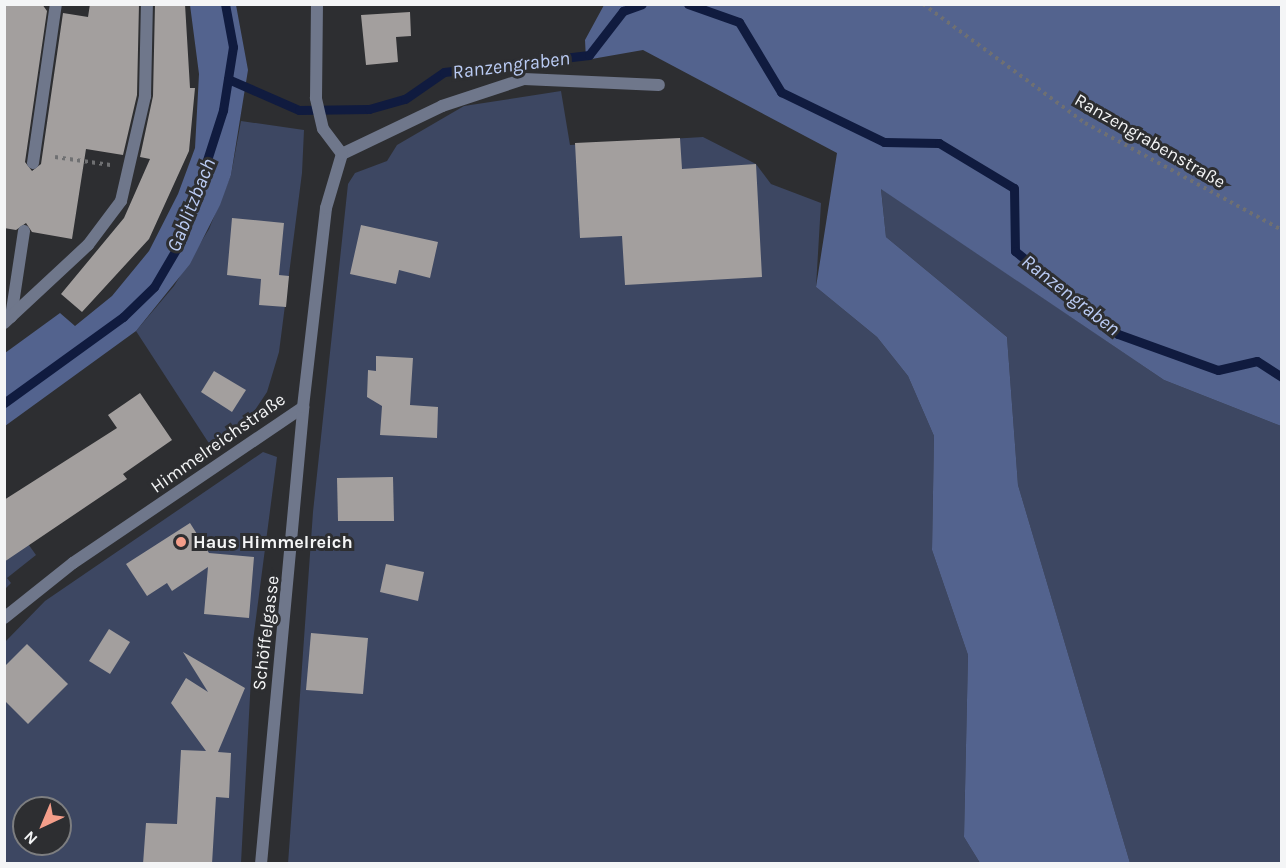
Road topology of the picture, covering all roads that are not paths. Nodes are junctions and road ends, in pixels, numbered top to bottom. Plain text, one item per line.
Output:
1 (56, 4) edge
2 (147, 4) edge
3 (317, 4) edge
4 (659, 85) dead end
5 (342, 154) junction
6 (34, 158) road end
7 (24, 231) dead end
8 (8, 320) edge
9 (303, 406) junction
10 (4, 618) edge
11 (261, 864) edge

1 - 6 street
2 - 8 street
3 - 5 street
4 - 5 street
5 - 9 street, Himmelreichstraße
7 - 8 street
9 - 10 street, Himmelreichstraße
9 - 11 street, Schöffelgasse

